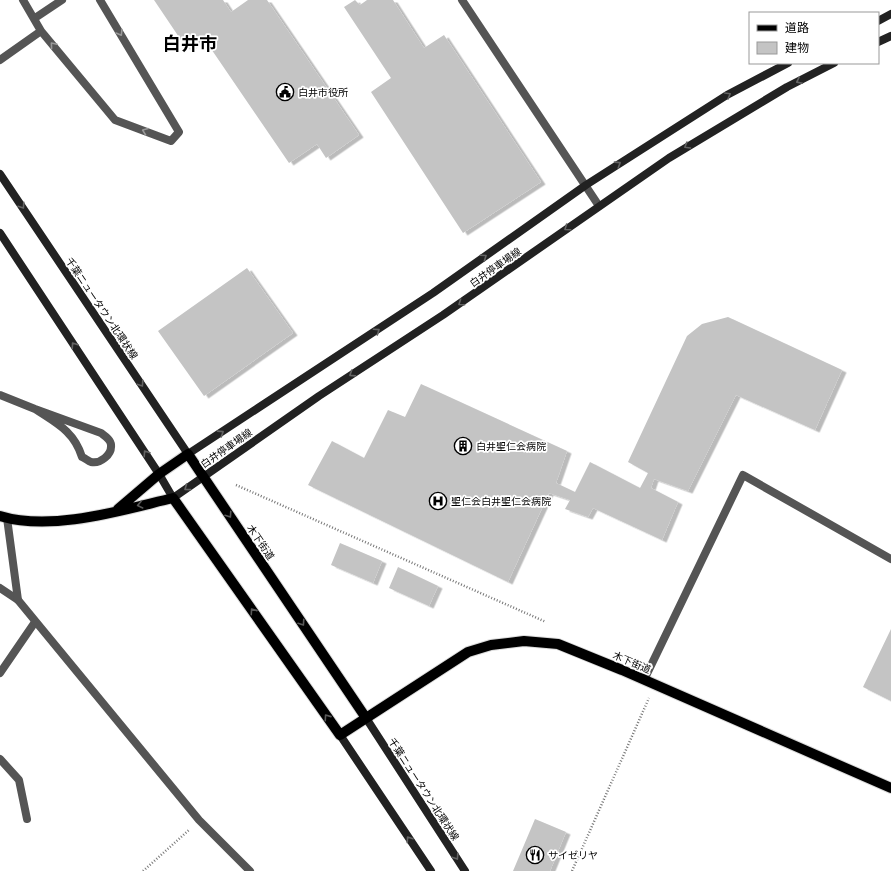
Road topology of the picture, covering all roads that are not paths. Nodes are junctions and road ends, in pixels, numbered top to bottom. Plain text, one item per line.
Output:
1 (23, 0) edge
2 (62, 0) edge
3 (100, 0) edge
4 (462, 0) edge
5 (891, 14) edge
6 (35, 18) junction
7 (879, 20) edge
8 (41, 31) junction
9 (891, 36) edge
10 (879, 42) edge
11 (0, 60) edge
12 (786, 64) edge
13 (832, 64) edge
14 (0, 174) edge
15 (586, 185) junction
16 (599, 206) junction
17 (0, 233) edge
18 (0, 395) edge
19 (35, 409) junction
20 (188, 454) junction
21 (159, 474) junction
22 (203, 476) junction
23 (174, 498) junction
24 (117, 511) junction
25 (4, 517) edge
26 (891, 559) edge
27 (0, 588) edge
28 (18, 600) junction
29 (35, 622) junction
30 (0, 673) edge
31 (644, 680) junction
32 (366, 718) junction
33 (340, 735) junction
34 (0, 759) edge
35 (891, 788) edge
36 (27, 819) dead end
37 (250, 871) edge
38 (430, 871) edge
39 (465, 871) edge

1 - 6 street
2 - 6 street
3 -> 8 street
4 - 15 street
5 - 7 main road
6 - 8 street
8 - 11 street
9 - 10 main road
15 -> 12 main road, 白井停車場線
13 -> 16 main road, 白井停車場線
14 -> 20 main road, 千葉ニュータウン北環状線
15 - 16 street
20 -> 15 main road, 白井停車場線
16 -> 22 main road, 白井停車場線
21 -> 17 main road
18 - 19 street
19 - 19 street
20 - 21 main road
20 - 22 main road, 木下街道
21 - 23 main road
21 - 24 main road
22 -> 23 main road, 白井停車場線
22 -> 32 main road, 木下街道
23 -> 24 main road
33 -> 23 main road
24 - 25 main road
25 - 28 street
26 - 31 street
27 - 28 street
28 - 29 street
29 - 30 street
29 - 37 street
31 - 32 main road, 木下街道
31 - 35 main road, 木下街道
32 - 33 main road, 木下街道
32 -> 39 main road, 千葉ニュータウン北環状線
38 -> 33 main road
34 - 36 street

